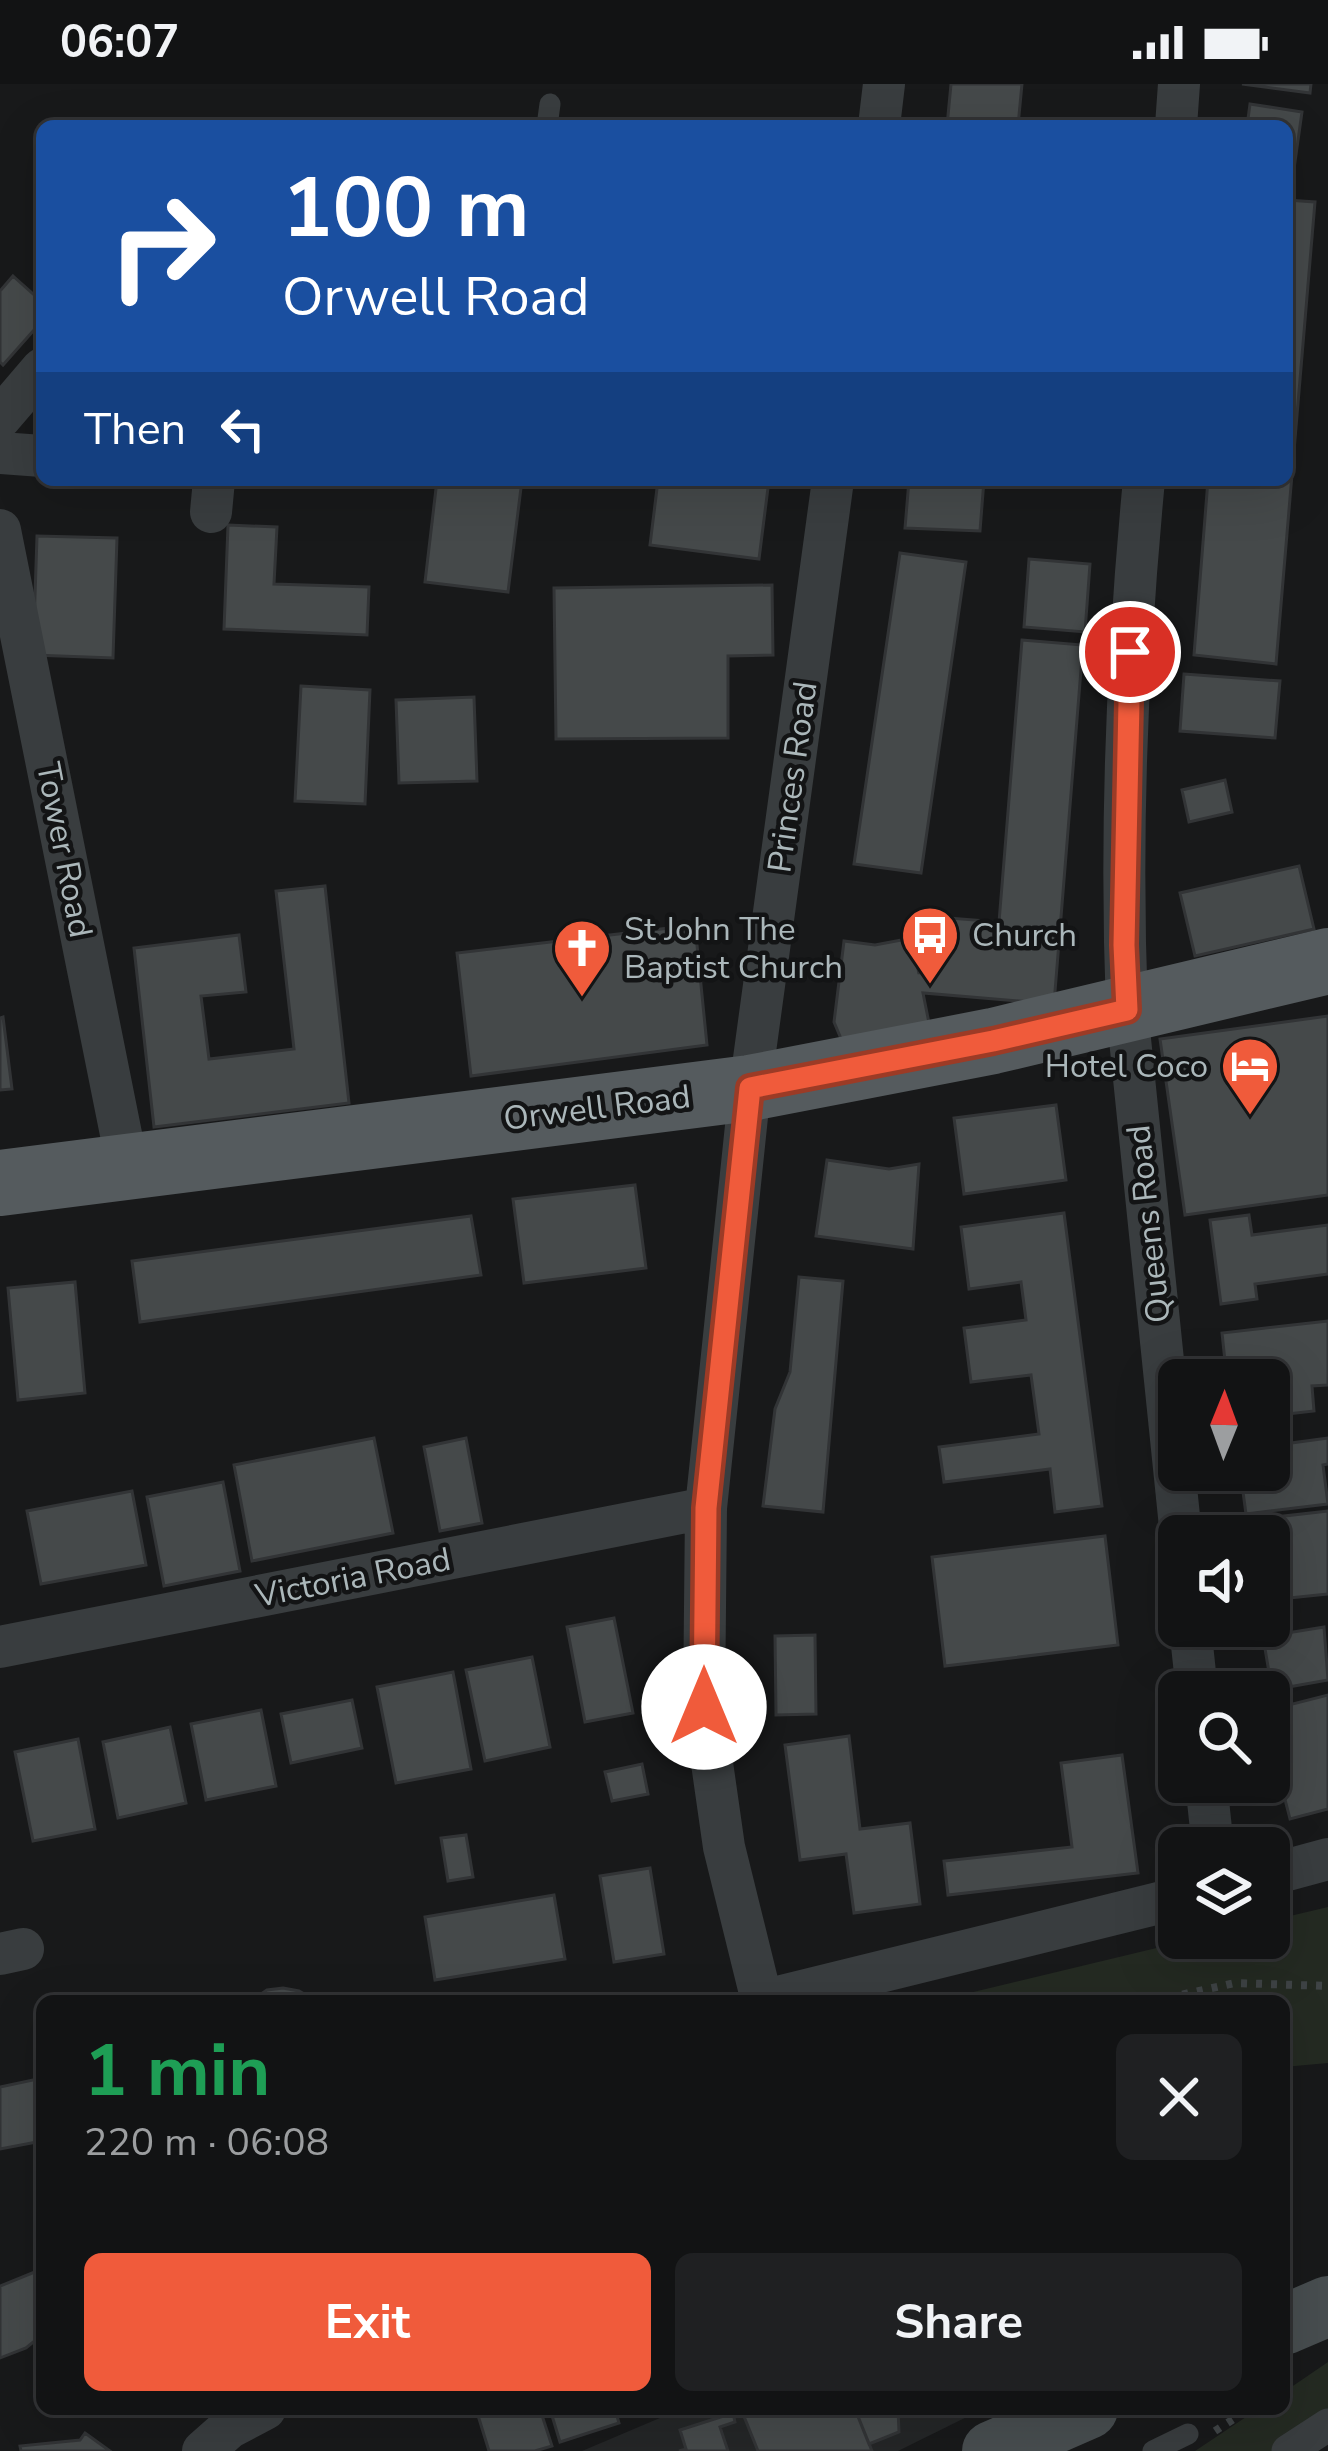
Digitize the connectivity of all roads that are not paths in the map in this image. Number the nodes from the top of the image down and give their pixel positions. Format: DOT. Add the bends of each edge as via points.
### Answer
graph roads {
  1 [pos="884,84"];
  2 [pos="1179,84"];
  3 [pos="880,120"];
  4 [pos="1176,120"];
  5 [pos="36,376"];
  6 [pos="0,418"];
  7 [pos="0,453"];
  8 [pos="36,456"];
  9 [pos="832,486"];
  10 [pos="1144,486"];
  11 [pos="2,550"];
  12 [pos="1328,961"];
  13 [pos="1127,1010"];
  14 [pos="750,1088"];
  15 [pos="128,1169"];
  16 [pos="0,1184"];
  17 [pos="706,1508"];
  18 [pos="1179,1515"];
  19 [pos="0,1647"];
  20 [pos="1328,1859"];
  21 [pos="1290,1869"];
  22 [pos="1158,1903"];
  23 [pos="761,1995"];
  24 [pos="786,1995"];
  25 [pos="1328,2306"];
  26 [pos="1290,2322"];
  27 [pos="254,2415"];
  28 [pos="1074,2415"];
  29 [pos="1328,2425"];
  30 [pos="1187,2434"];
  31 [pos="203,2451"];
  32 [pos="992,2451"];
  33 [pos="1153,2451"];
  34 [pos="1288,2451"];
  1 -- 3 [label="street"];
  2 -- 4 [label="street"];
  5 -- 6 [label="street"];
  7 -- 8 [label="street"];
  9 -- 14 [label="street, Princes Road"];
  10 -- 13 [label="street, Queens Road" via="1127,691"];
  11 -- 15 [label="street, Tower Road"];
  12 -- 13 [label="main road, Orwell Road"];
  13 -- 14 [label="main road, Orwell Road"];
  13 -- 18 [label="street, Queens Road"];
  14 -- 15 [label="main road, Orwell Road"];
  14 -- 17 [label="street, Princes Road"];
  15 -- 16 [label="main road, Orwell Road"];
  17 -- 19 [label="street, Victoria Road"];
  17 -- 23 [label="street, Princes Road" via="704,1707 724,1847"];
  20 -- 21 [label="street"];
  22 -- 24 [label="street"];
  25 -- 26 [label="main road"];
  27 -- 31 [label="street"];
  28 -- 32 [label="main road"];
  29 -- 34 [label="street"];
  30 -- 33 [label="lane"];
}
